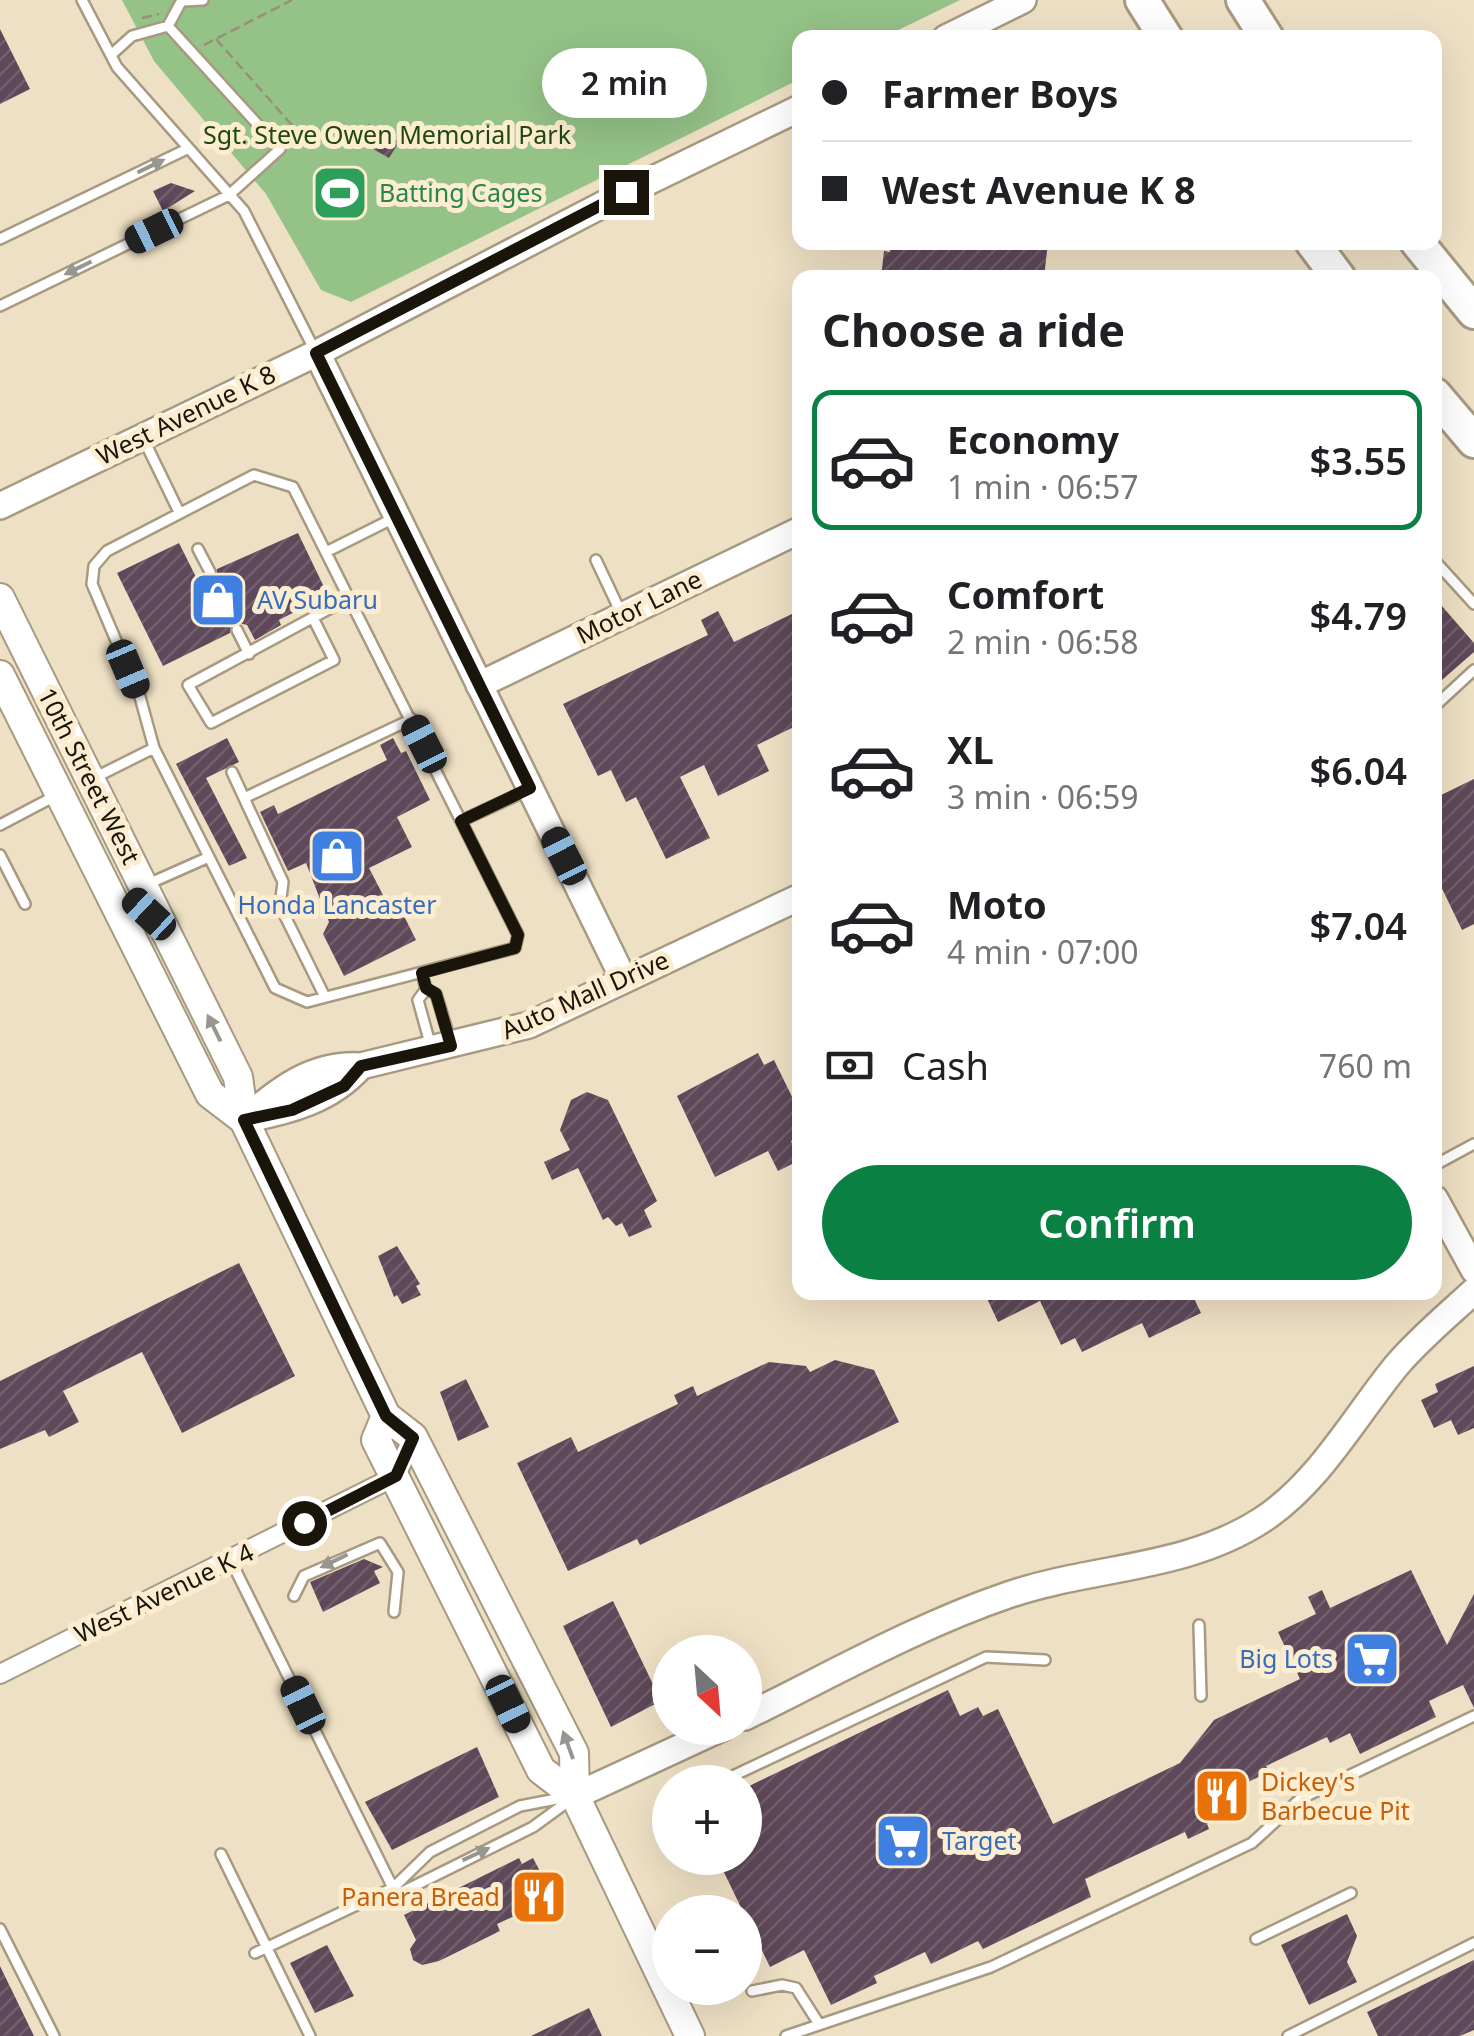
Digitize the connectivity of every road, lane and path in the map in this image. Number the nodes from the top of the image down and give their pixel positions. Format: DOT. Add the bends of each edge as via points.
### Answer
graph roads {
  1 [pos="82,0"];
  2 [pos="203,0"];
  3 [pos="292,0"];
  4 [pos="1023,0"];
  5 [pos="1142,0"];
  6 [pos="1243,0"];
  7 [pos="183,1"];
  8 [pos="170,21"];
  9 [pos="126,25"];
  10 [pos="962,30"];
  11 [pos="1161,30"];
  12 [pos="1263,30"];
  13 [pos="216,40"];
  14 [pos="110,55"];
  15 [pos="792,112"];
  16 [pos="305,140"];
  17 [pos="187,149"];
  18 [pos="229,195"];
  19 [pos="0,239"];
  20 [pos="1424,250"];
  21 [pos="1440,270"];
  22 [pos="1442,273"];
  23 [pos="0,306"];
  24 [pos="1474,312"];
  25 [pos="316,353"];
  26 [pos="1442,403"];
  27 [pos="142,435"];
  28 [pos="1474,441"];
  29 [pos="0,506"];
  30 [pos="179,512"];
  31 [pos="396,517"];
  32 [pos="792,534"];
  33 [pos="198,549"];
  34 [pos="326,552"];
  35 [pos="596,560"];
  36 [pos="1442,569"];
  37 [pos="210,572"];
  38 [pos="351,597"];
  39 [pos="0,598"];
  40 [pos="1474,604"];
  41 [pos="622,615"];
  42 [pos="314,620"];
  43 [pos="237,630"];
  44 [pos="248,654"];
  45 [pos="0,666"];
  46 [pos="1474,670"];
  47 [pos="0,675"];
  48 [pos="479,686"];
  49 [pos="1442,700"];
  50 [pos="412,719"];
  51 [pos="154,748"];
  52 [pos="232,772"];
  53 [pos="93,779"];
  54 [pos="530,788"];
  55 [pos="60,794"];
  56 [pos="244,798"];
  57 [pos="461,821"];
  58 [pos="0,825"];
  59 [pos="0,855"];
  60 [pos="209,857"];
  61 [pos="144,886"];
  62 [pos="792,902"];
  63 [pos="25,904"];
  64 [pos="166,930"];
  65 [pos="422,973"];
  66 [pos="624,980"];
  67 [pos="426,988"];
  68 [pos="324,997"];
  69 [pos="442,1048"];
  70 [pos="244,1120"];
  71 [pos="1474,1144"];
  72 [pos="1442,1161"];
  73 [pos="1442,1212"];
  74 [pos="1474,1270"];
  75 [pos="1474,1291"];
  76 [pos="386,1416"];
  77 [pos="413,1438"];
  78 [pos="396,1476"];
  79 [pos="230,1559"];
  80 [pos="294,1596"];
  81 [pos="394,1612"];
  82 [pos="1199,1625"];
  83 [pos="518,1637"];
  84 [pos="1045,1660"];
  85 [pos="0,1674"];
  86 [pos="1201,1696"];
  87 [pos="762,1709"];
  88 [pos="1474,1716"];
  89 [pos="685,1745"];
  90 [pos="756,1765"];
  91 [pos="575,1796"];
  92 [pos="221,1854"];
  93 [pos="393,1888"];
  94 [pos="1351,1893"];
  95 [pos="0,1929"];
  96 [pos="1256,1938"];
  97 [pos="1474,1943"];
  98 [pos="266,1947"];
  99 [pos="255,1953"];
  100 [pos="762,1989"];
  101 [pos="819,2024"];
  102 [pos="1311,2031"];
  103 [pos="54,2036"];
  104 [pos="310,2036"];
  105 [pos="690,2036"];
  106 [pos="786,2036"];
  107 [pos="1288,2036"];
  1 -- 14 [label="lane"];
  2 -- 7 [label="lane"];
  3 -- 13 [label="path"];
  4 -- 10 [label="street"];
  5 -- 11 [label="highway"];
  6 -- 12 [label="highway"];
  7 -- 8 [label="lane"];
  8 -- 9 [label="path" via="156,14"];
  8 -- 13 [label="path" via="204,46"];
  8 -- 14 [label="lane" via="132,36"];
  8 -- 18 [label="lane" via="280,149"];
  13 -- 16 [label="path"];
  14 -- 17 [label="lane"];
  15 -- 25 [label="street, West Avenue K 8"];
  17 -- 18 [label="lane"];
  19 -- 17 [label="lane, one-way"];
  18 -- 23 [label="lane, one-way"];
  18 -- 25 [label="lane" via="244,210"];
  20 -- 21 [label="highway"];
  22 -- 24 [label="highway"];
  25 -- 27 [label="street, West Avenue K 8"];
  25 -- 31 [label="street"];
  26 -- 28 [label="highway"];
  27 -- 29 [label="street, West Avenue K 8"];
  27 -- 30 [label="lane"];
  30 -- 34 [label="lane" via="254,476 293,487"];
  30 -- 51 [label="lane" via="107,551 94,566 92,584"];
  31 -- 34 [label="lane"];
  31 -- 48 [label="street"];
  32 -- 41 [label="street, Motor Lane"];
  33 -- 37 [label="lane"];
  34 -- 38 [label="lane"];
  35 -- 41 [label="lane"];
  36 -- 40 [label="lane"];
  38 -- 42 [label="lane"];
  38 -- 50 [label="lane"];
  39 -- 53 [label="main road, 10th Street West"];
  41 -- 48 [label="street, Motor Lane"];
  42 -- 44 [label="lane"];
  42 -- 44 [label="lane" via="334,660 211,723 188,685"];
  43 -- 44 [label="lane"];
  45 -- 53 [label="main road" via="70,766"];
  46 -- 49 [label="lane"];
  47 -- 55 [label="main road, 10th Street West"];
  48 -- 54 [label="street"];
  50 -- 56 [label="lane"];
  50 -- 57 [label="lane"];
  51 -- 53 [label="lane"];
  51 -- 60 [label="lane"];
  52 -- 56 [label="lane"];
  53 -- 61 [label="main road, 10th Street West"];
  54 -- 57 [label="lane"];
  54 -- 66 [label="street"];
  55 -- 58 [label="lane"];
  55 -- 64 [label="main road" via="94,823 132,898"];
  55 -- 70 [label="main road, 10th Street West" via="210,1094"];
  56 -- 68 [label="lane" via="283,882 280,906"];
  57 -- 65 [label="lane" via="518,935 515,948"];
  59 -- 63 [label="lane"];
  60 -- 61 [label="lane"];
  60 -- 68 [label="lane" via="275,988 307,1002"];
  61 -- 64 [label="main road, 10th Street West"];
  62 -- 66 [label="street, Auto Mall Drive"];
  70 -- 64 [label="main road, 10th Street West, one-way" via="238,1077"];
  65 -- 67 [label="lane"];
  65 -- 68 [label="lane"];
  66 -- 69 [label="street, Auto Mall Drive" via="529,1026"];
  67 -- 69 [label="lane" via="436,994"];
  67 -- 69 [label="lane" via="418,1000"];
  69 -- 70 [label="street, Auto Mall Drive" via="361,1066 344,1086 292,1110"];
  70 -- 76 [label="main road, 10th Street West"];
  71 -- 72 [label="lane"];
  73 -- 74 [label="street"];
  75 -- 87 [label="street" via="1399,1364 1302,1484 1266,1518 1176,1559 972,1608"];
  76 -- 77 [label="main road, 10th Street West"];
  76 -- 78 [label="main road, 10th Street West" via="376,1440"];
  77 -- 78 [label="street"];
  77 -- 83 [label="main road, 10th Street West"];
  78 -- 79 [label="street, West Avenue K 4"];
  78 -- 83 [label="main road" via="426,1495 489,1612"];
  78 -- 91 [label="main road, 10th Street West" via="541,1770"];
  79 -- 85 [label="street, West Avenue K 4"];
  79 -- 93 [label="lane"];
  81 -- 80 [label="lane, one-way" via="398,1572 380,1543 304,1576"];
  82 -- 86 [label="lane"];
  91 -- 83 [label="main road, 10th Street West, one-way" via="574,1753"];
  84 -- 90 [label="lane" via="986,1657"];
  88 -- 101 [label="lane" via="1300,1800 1252,1842 991,1966"];
  89 -- 91 [label="street"];
  91 -- 93 [label="lane" via="520,1806 490,1821 430,1852"];
  93 -- 91 [label="lane, one-way" via="396,1895 533,1828"];
  91 -- 105 [label="main road, 10th Street West"];
  92 -- 98 [label="lane"];
  93 -- 98 [label="lane"];
  94 -- 96 [label="lane"];
  95 -- 103 [label="lane"];
  97 -- 102 [label="lane"];
  98 -- 99 [label="lane"];
  98 -- 104 [label="lane"];
  100 -- 101 [label="lane" via="796,1988"];
  101 -- 106 [label="lane"];
  102 -- 107 [label="lane"];
}
